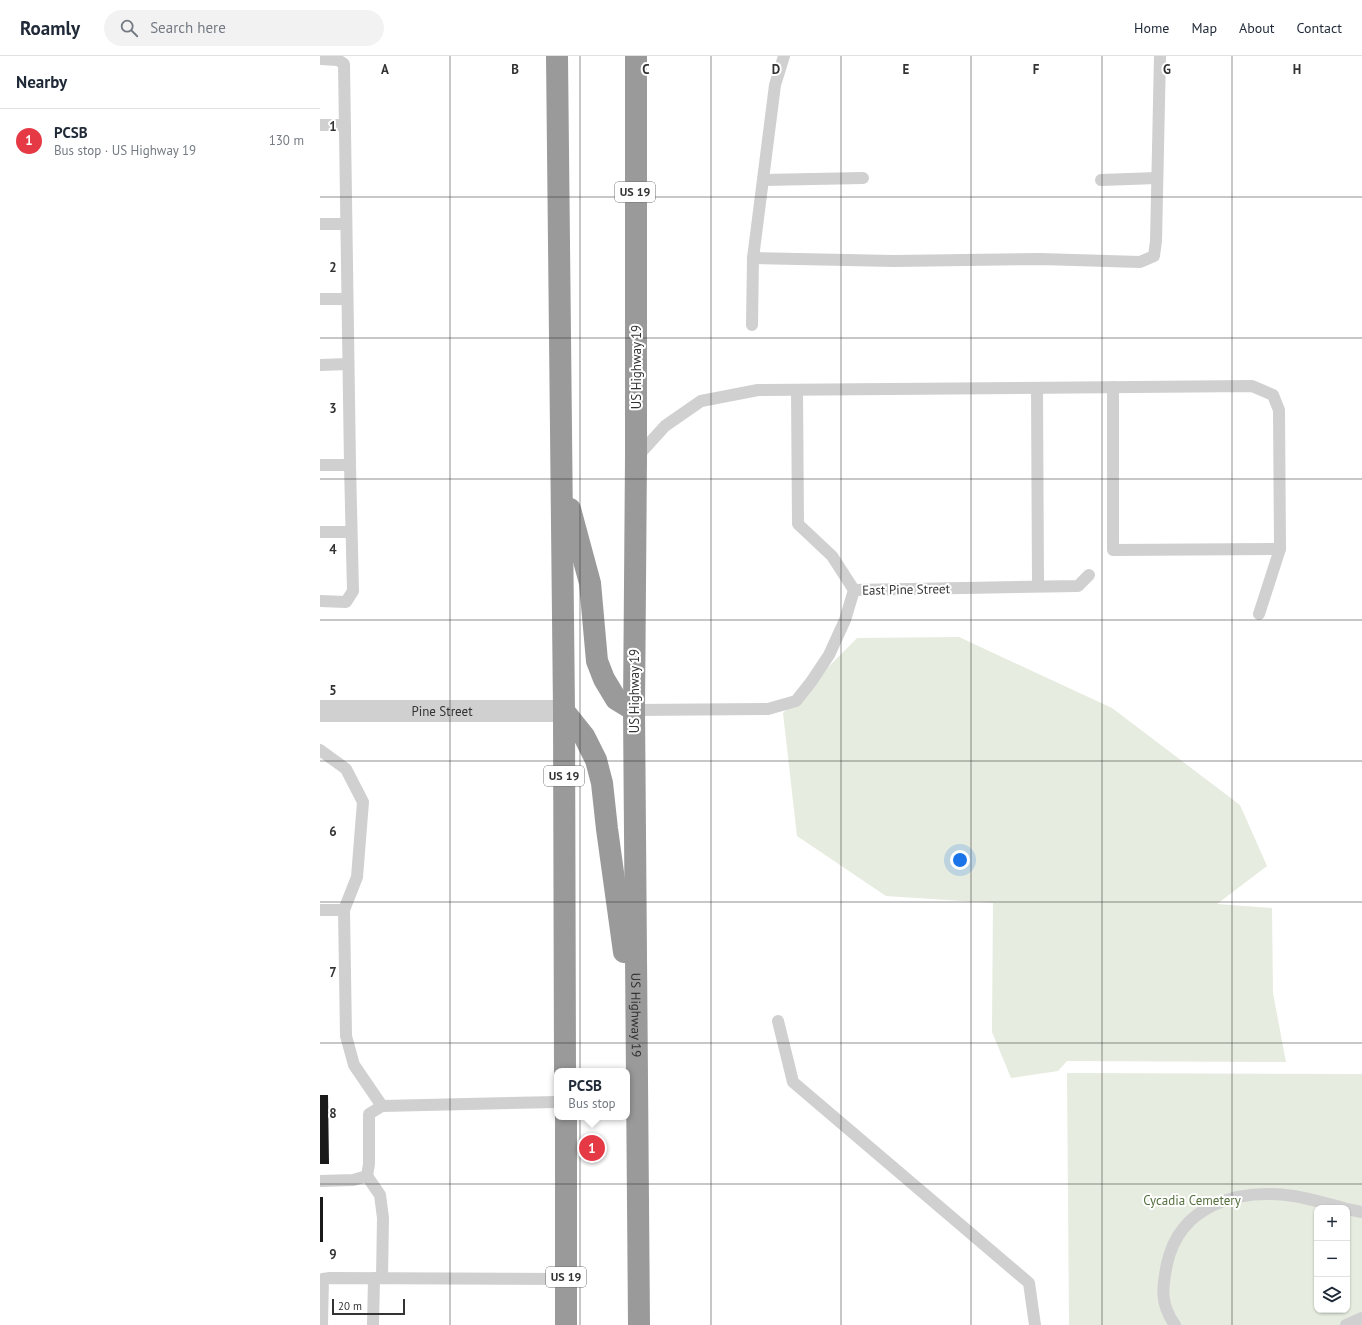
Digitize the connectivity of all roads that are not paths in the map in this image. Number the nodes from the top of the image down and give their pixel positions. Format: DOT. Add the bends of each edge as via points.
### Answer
graph roads {
  1 [pos="557,56"];
  2 [pos="636,56"];
  3 [pos="784,56"];
  4 [pos="1160,56"];
  5 [pos="320,59"];
  6 [pos="320,125"];
  7 [pos="345,125"];
  8 [pos="863,178"];
  9 [pos="1157,178"];
  10 [pos="763,180"];
  11 [pos="1101,180"];
  12 [pos="320,224"];
  13 [pos="346,224"];
  14 [pos="753,258"];
  15 [pos="320,299"];
  16 [pos="347,299"];
  17 [pos="752,325"];
  18 [pos="348,364"];
  19 [pos="320,365"];
  20 [pos="1113,387"];
  21 [pos="1037,388"];
  22 [pos="797,390"];
  23 [pos="636,458"];
  24 [pos="320,465"];
  25 [pos="350,465"];
  26 [pos="562,481"];
  27 [pos="320,532"];
  28 [pos="351,532"];
  29 [pos="1280,549"];
  30 [pos="1089,575"];
  31 [pos="1038,586"];
  32 [pos="854,590"];
  33 [pos="320,601"];
  34 [pos="1259,614"];
  35 [pos="634,710"];
  36 [pos="564,711"];
  37 [pos="320,712"];
  38 [pos="322,752"];
  39 [pos="320,910"];
  40 [pos="344,910"];
  41 [pos="778,1021"];
  42 [pos="636,1035"];
  43 [pos="565,1068"];
  44 [pos="554,1102"];
  45 [pos="382,1106"];
  46 [pos="566,1120"];
  47 [pos="367,1176"];
  48 [pos="320,1181"];
  49 [pos="1333,1205"];
  50 [pos="1350,1209"];
  51 [pos="1362,1212"];
  52 [pos="378,1278"];
  53 [pos="566,1279"];
  54 [pos="1362,1318"];
  55 [pos="322,1325"];
  56 [pos="373,1325"];
  57 [pos="566,1325"];
  58 [pos="639,1325"];
  59 [pos="1035,1325"];
  60 [pos="1175,1325"];
  61 [pos="1346,1325"];
  1 -- 26 [label="highway, US 19"];
  2 -- 23 [label="highway, US Highway 19 / US 19"];
  3 -- 10 [label="lane" via="775,85"];
  4 -- 9 [label="lane"];
  5 -- 7 [label="lane" via="338,60 344,64"];
  6 -- 7 [label="lane"];
  7 -- 13 [label="lane"];
  8 -- 10 [label="lane"];
  9 -- 11 [label="lane"];
  9 -- 14 [label="lane" via="1154,256 1140,262"];
  10 -- 14 [label="lane"];
  12 -- 13 [label="lane"];
  13 -- 16 [label="lane"];
  14 -- 17 [label="lane"];
  15 -- 16 [label="lane"];
  16 -- 18 [label="lane"];
  18 -- 19 [label="lane"];
  18 -- 25 [label="lane"];
  20 -- 21 [label="lane"];
  20 -- 29 [label="lane" via="1252,386 1272,395 1279,410"];
  20 -- 29 [label="lane" via="1111,553"];
  21 -- 22 [label="lane"];
  21 -- 31 [label="lane"];
  22 -- 23 [label="lane" via="758,390 701,402 665,426"];
  22 -- 32 [label="lane" via="798,524 832,556"];
  23 -- 35 [label="highway, US Highway 19 / US 19"];
  24 -- 25 [label="lane"];
  25 -- 28 [label="lane"];
  26 -- 35 [label="highway" via="590,583 597,661 616,699"];
  26 -- 36 [label="highway, US 19"];
  27 -- 28 [label="lane"];
  28 -- 33 [label="lane" via="353,591 346,602"];
  29 -- 34 [label="lane"];
  30 -- 31 [label="lane, East Pine Street" via="1078,586"];
  31 -- 32 [label="lane, East Pine Street"];
  32 -- 35 [label="lane, East Pine Street" via="845,620 829,655 796,701 768,710"];
  35 -- 42 [label="highway, US Highway 19 / US 19"];
  36 -- 37 [label="street, Pine Street"];
  36 -- 42 [label="highway" via="584,736 596,760 602,783"];
  36 -- 43 [label="highway, US 19"];
  38 -- 40 [label="lane" via="346,769 362,802 357,877"];
  39 -- 40 [label="lane"];
  40 -- 45 [label="lane" via="346,1036 354,1065"];
  41 -- 59 [label="lane" via="793,1082 1029,1283"];
  42 -- 58 [label="highway, US Highway 19 / US 19"];
  44 -- 45 [label="lane"];
  45 -- 47 [label="lane" via="369,1114"];
  46 -- 53 [label="highway, US 19"];
  47 -- 48 [label="lane" via="353,1180"];
  47 -- 52 [label="lane" via="380,1195 383,1218"];
  49 -- 60 [label="lane" via="1293,1196 1254,1194 1217,1203 1193,1218 1176,1238 1166,1269 1163,1300"];
  50 -- 51 [label="lane"];
  52 -- 53 [label="lane"];
  52 -- 55 [label="lane" via="323,1279"];
  52 -- 56 [label="lane"];
  53 -- 57 [label="highway, US 19"];
  54 -- 61 [label="lane"];
}
